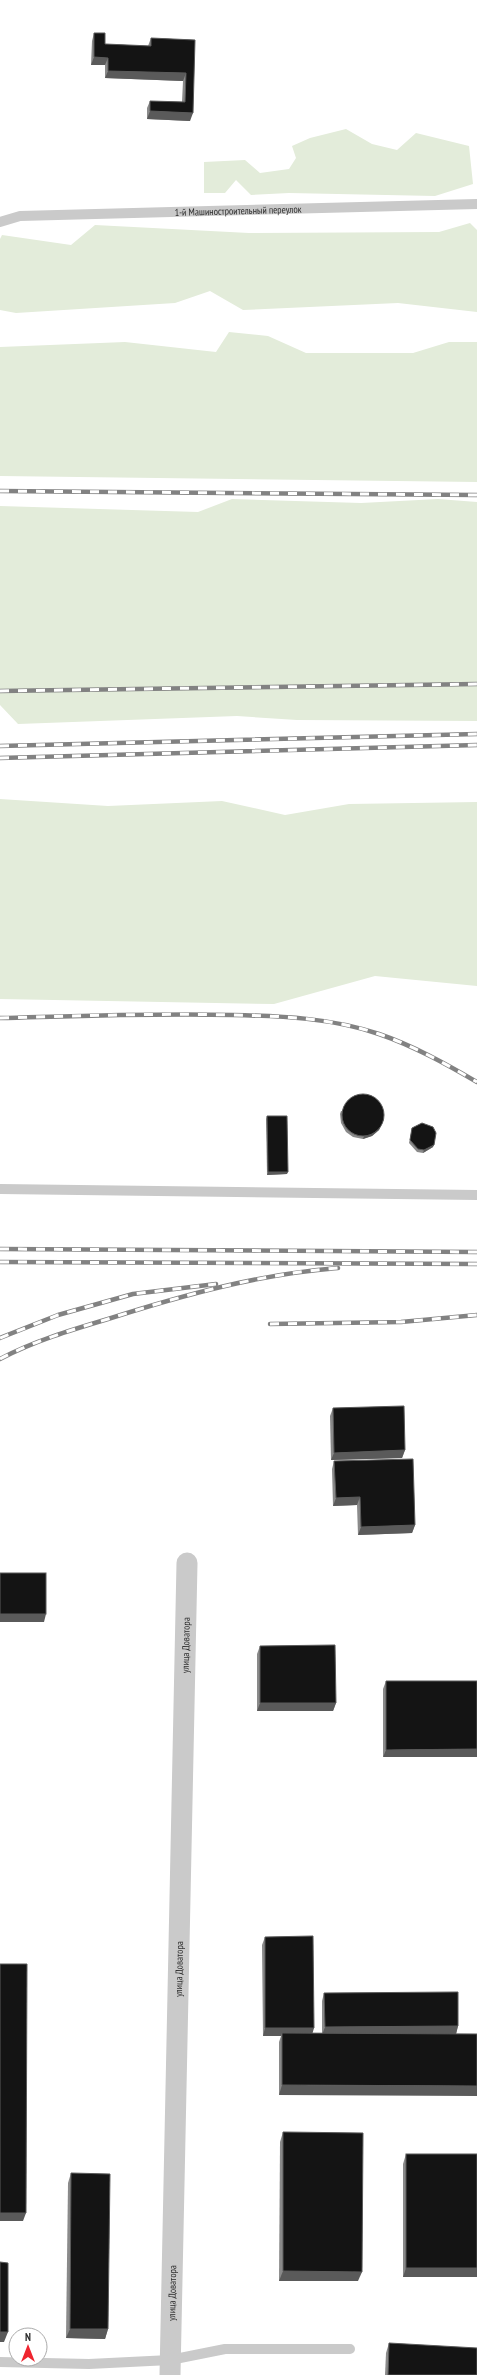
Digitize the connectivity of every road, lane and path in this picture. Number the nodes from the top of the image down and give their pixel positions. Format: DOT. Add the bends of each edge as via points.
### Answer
graph roads {
  1 [pos="477,204"];
  2 [pos="0,222"];
  3 [pos="0,1189"];
  4 [pos="477,1195"];
  5 [pos="187,1563"];
  6 [pos="350,2349"];
  7 [pos="0,2362"];
  8 [pos="170,2367"];
  1 -- 2 [label="lane, 1-й Машиностроительный переулок" via="20,216"];
  3 -- 4 [label="lane"];
  5 -- 8 [label="street, улица Доватора"];
  6 -- 8 [label="lane" via="225,2349"];
  7 -- 8 [label="lane"];
}
